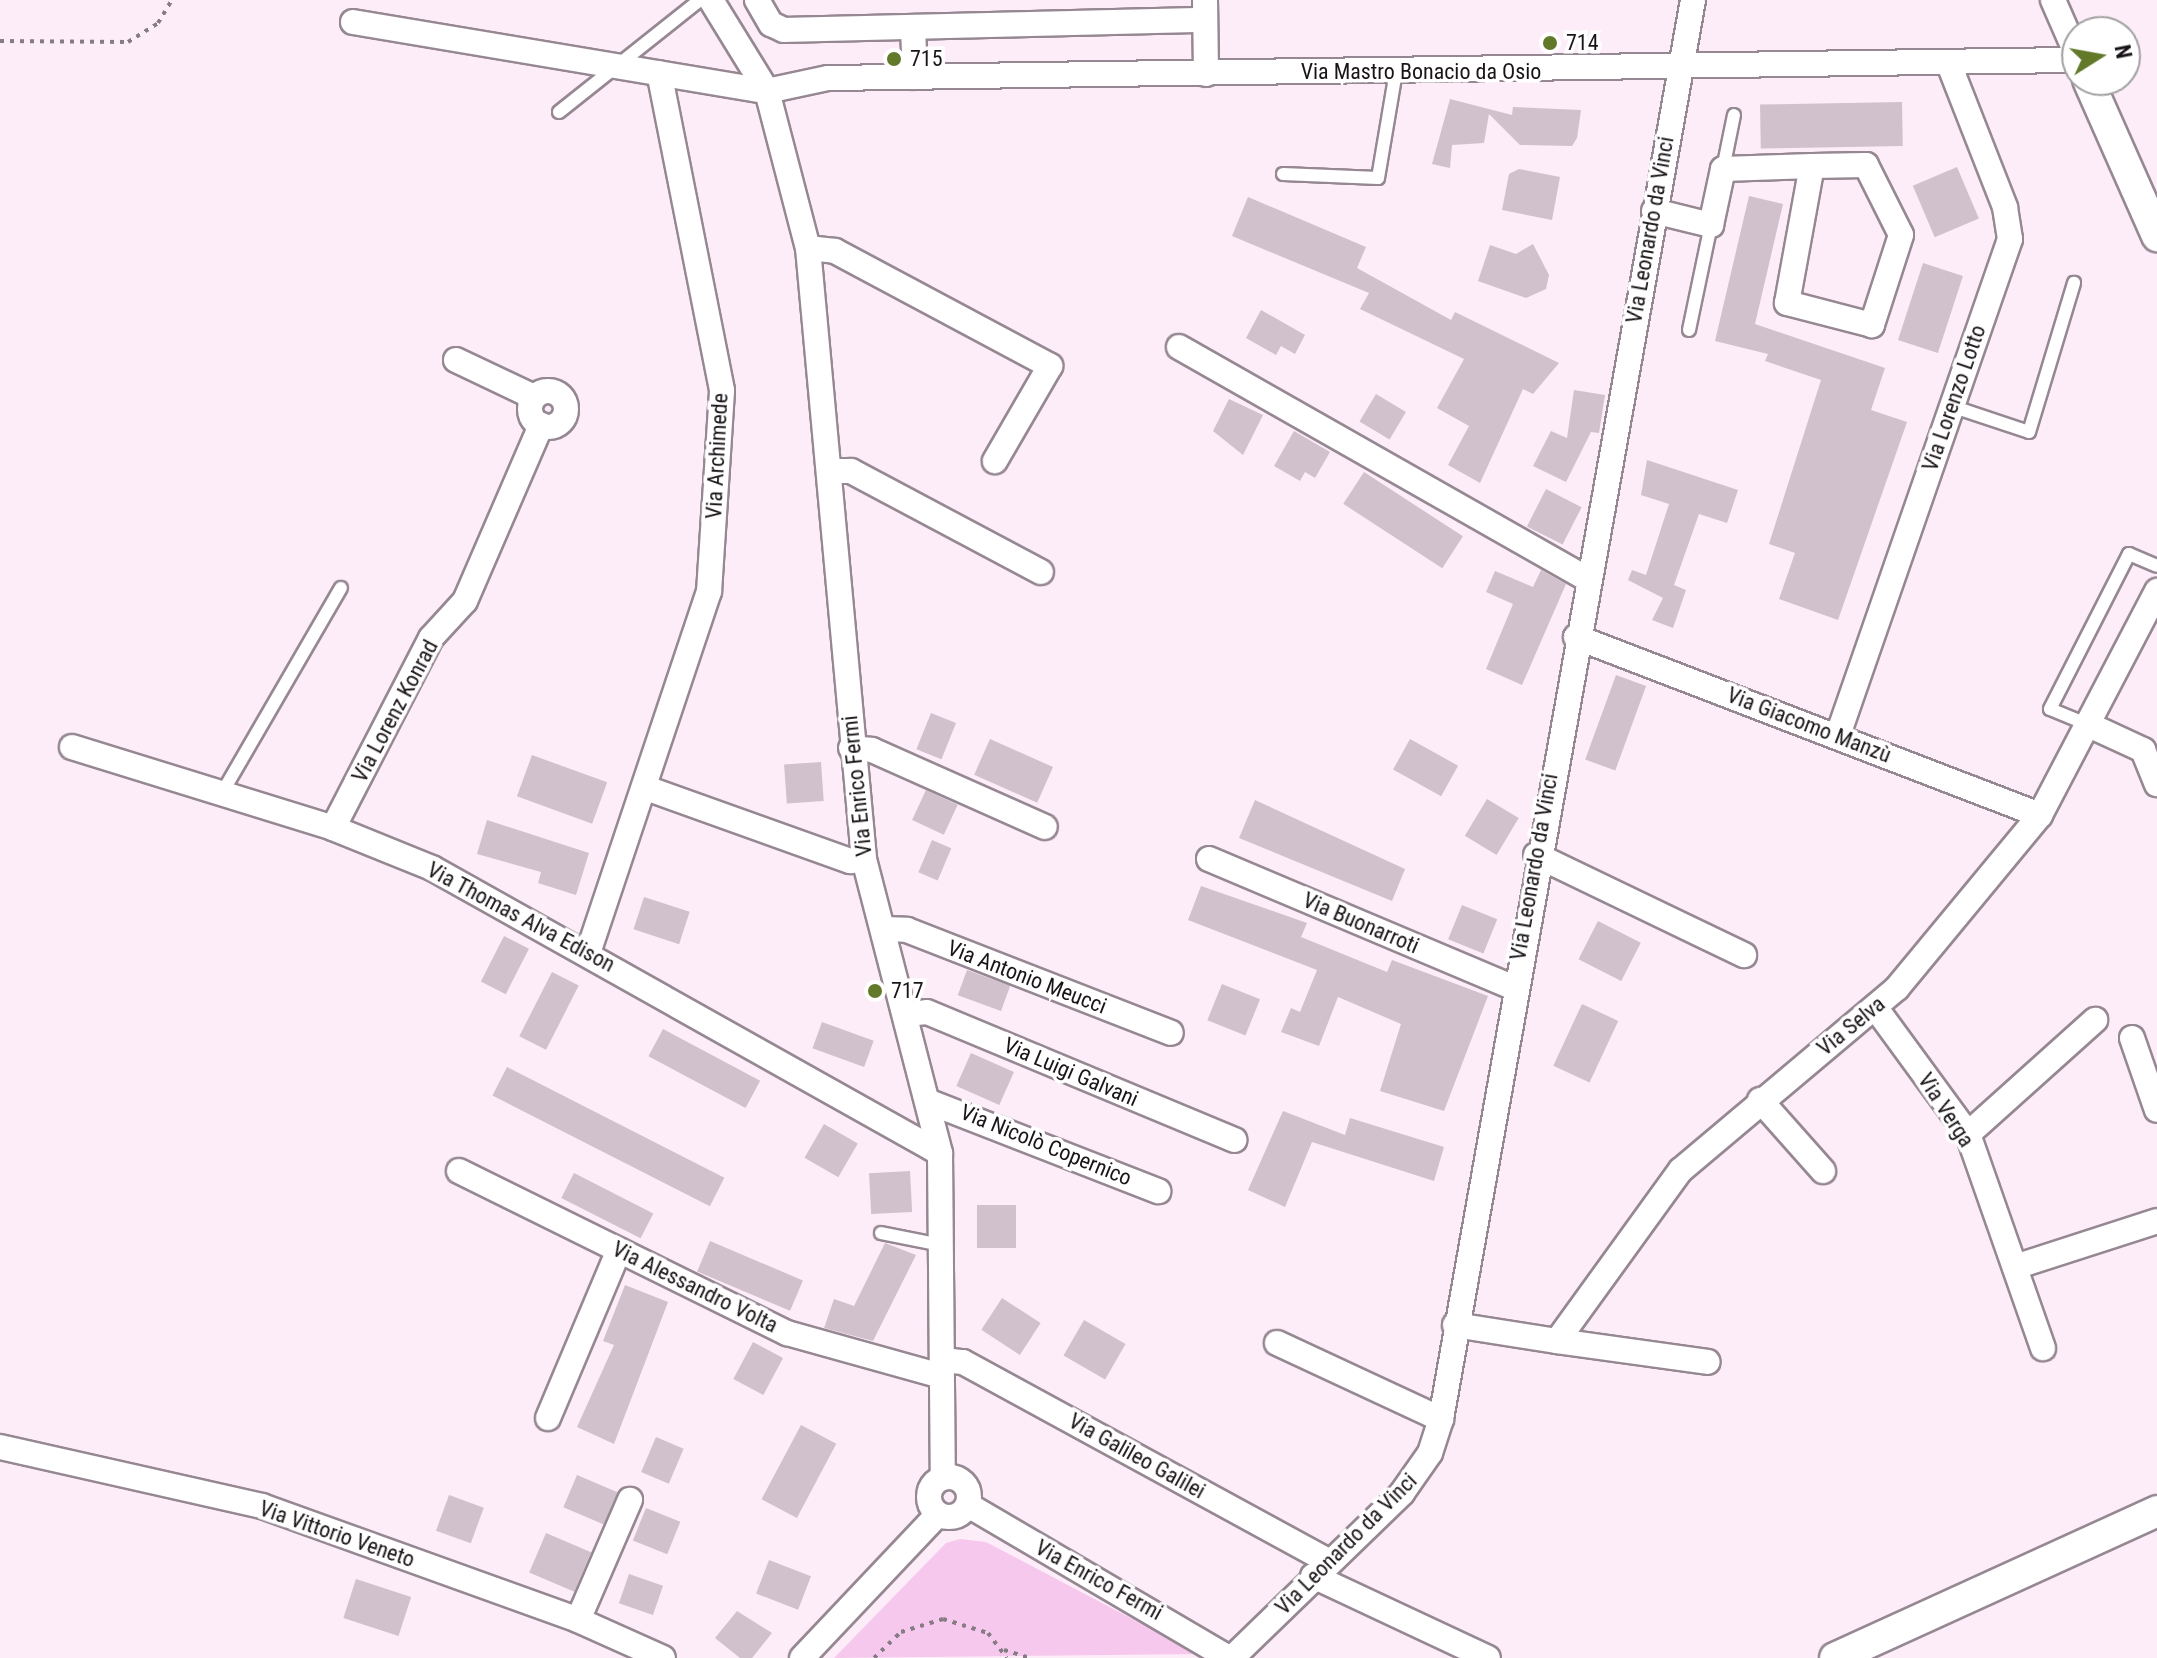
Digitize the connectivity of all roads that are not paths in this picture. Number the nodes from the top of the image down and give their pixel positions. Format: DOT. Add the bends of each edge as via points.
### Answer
graph roads {
  1 [pos="700,0"];
  2 [pos="711,0"];
  3 [pos="757,0"];
  4 [pos="1693,0"];
  5 [pos="2053,0"];
  6 [pos="1205,10"];
  7 [pos="1054,12"];
  8 [pos="2061,19"];
  9 [pos="353,22"];
  10 [pos="913,27"];
  11 [pos="2061,59"];
  12 [pos="1949,64"];
  13 [pos="616,66"];
  14 [pos="1679,70"];
  15 [pos="1396,72"];
  16 [pos="659,73"];
  17 [pos="1206,74"];
  18 [pos="915,77"];
  19 [pos="767,91"];
  20 [pos="2095,96"];
  21 [pos="559,112"];
  22 [pos="1734,115"];
  23 [pos="1812,166"];
  24 [pos="1723,169"];
  25 [pos="1283,174"];
  26 [pos="1654,211"];
  27 [pos="1711,225"];
  28 [pos="2157,236"];
  29 [pos="808,248"];
  30 [pos="2074,283"];
  31 [pos="1689,330"];
  32 [pos="1179,347"];
  33 [pos="456,360"];
  34 [pos="1951,406"];
  35 [pos="995,461"];
  36 [pos="831,471"];
  37 [pos="2157,566"];
  38 [pos="1041,572"];
  39 [pos="1587,579"];
  40 [pos="341,588"];
  41 [pos="2157,591"];
  42 [pos="1576,637"];
  43 [pos="2089,725"];
  44 [pos="1838,735"];
  45 [pos="72,747"];
  46 [pos="851,748"];
  47 [pos="2157,784"];
  48 [pos="646,788"];
  49 [pos="222,793"];
  50 [pos="2040,815"];
  51 [pos="1045,827"];
  52 [pos="333,828"];
  53 [pos="1536,855"];
  54 [pos="864,859"];
  55 [pos="1209,859"];
  56 [pos="883,929"];
  57 [pos="589,950"];
  58 [pos="1744,955"];
  59 [pos="1512,987"];
  60 [pos="1875,1007"];
  61 [pos="906,1014"];
  62 [pos="2095,1020"];
  63 [pos="1171,1033"];
  64 [pos="2132,1038"];
  65 [pos="1760,1100"];
  66 [pos="932,1103"];
  67 [pos="2157,1110"];
  68 [pos="1968,1134"];
  69 [pos="1234,1140"];
  70 [pos="940,1153"];
  71 [pos="459,1171"];
  72 [pos="1823,1171"];
  73 [pos="1158,1191"];
  74 [pos="2157,1221"];
  75 [pos="881,1233"];
  76 [pos="941,1245"];
  77 [pos="619,1250"];
  78 [pos="2015,1267"];
  79 [pos="1455,1325"];
  80 [pos="1557,1341"];
  81 [pos="1277,1343"];
  82 [pos="2043,1348"];
  83 [pos="1708,1362"];
  84 [pos="942,1368"];
  85 [pos="548,1418"];
  86 [pos="1441,1419"];
  87 [pos="0,1447"];
  88 [pos="943,1478"];
  89 [pos="630,1500"];
  90 [pos="968,1505"];
  91 [pos="2157,1511"];
  92 [pos="938,1514"];
  93 [pos="1320,1568"];
  94 [pos="578,1620"];
  95 [pos="663,1658"];
  96 [pos="802,1658"];
  97 [pos="1231,1658"];
  98 [pos="1488,1658"];
  99 [pos="1835,1658"];
  1 -- 13 [label="lane"];
  2 -- 19 [label="street, Via Enrico Fermi"];
  3 -- 10 [label="street" via="771,24 784,30"];
  4 -- 14 [label="street, Via Leonardo da Vinci"];
  5 -- 8 [label="street"];
  6 -- 7 [label="street"];
  6 -- 17 [label="street"];
  7 -- 10 [label="street"];
  9 -- 13 [label="street"];
  10 -- 18 [label="street"];
  11 -- 12 [label="street, Via Mastro Bonacio da Osio"];
  12 -- 14 [label="street, Via Mastro Bonacio da Osio"];
  12 -- 34 [label="street, Via Lorenzo Lotto" via="2010,222"];
  13 -- 16 [label="street"];
  13 -- 21 [label="lane"];
  14 -- 15 [label="street, Via Mastro Bonacio da Osio"];
  14 -- 26 [label="street, Via Leonardo da Vinci"];
  15 -- 17 [label="street, Via Mastro Bonacio da Osio"];
  15 -- 25 [label="lane" via="1378,178"];
  16 -- 19 [label="street"];
  16 -- 48 [label="street, Via Archimede" via="722,416 709,592"];
  17 -- 18 [label="street, Via Mastro Bonacio da Osio"];
  18 -- 19 [label="street, Via Mastro Bonacio da Osio" via="828,78"];
  19 -- 29 [label="street, Via Enrico Fermi"];
  20 -- 28 [label="street"];
  22 -- 24 [label="lane"];
  23 -- 23 [label="street" via="1866,165 1901,235 1872,325 1787,303"];
  23 -- 24 [label="street"];
  24 -- 27 [label="street"];
  26 -- 27 [label="street"];
  26 -- 39 [label="street, Via Leonardo da Vinci"];
  27 -- 31 [label="lane"];
  29 -- 35 [label="street" via="835,251 1050,366"];
  29 -- 36 [label="street, Via Enrico Fermi"];
  30 -- 34 [label="lane" via="2029,432"];
  32 -- 39 [label="street"];
  33 -- 52 [label="street, Via Lorenz Konrad" via="534,397 531,414 541,425 465,601 431,638"];
  34 -- 44 [label="street, Via Lorenzo Lotto"];
  36 -- 38 [label="street" via="851,471"];
  36 -- 46 [label="street, Via Enrico Fermi"];
  37 -- 43 [label="lane" via="2129,554 2050,709"];
  39 -- 42 [label="street, Via Leonardo da Vinci"];
  40 -- 49 [label="lane"];
  41 -- 43 [label="street, Via Selva"];
  42 -- 44 [label="street, Via Giacomo Manzù"];
  42 -- 53 [label="street, Via Leonardo da Vinci"];
  43 -- 47 [label="street" via="2143,750"];
  43 -- 50 [label="street, Via Selva"];
  44 -- 50 [label="street, Via Giacomo Manzù"];
  45 -- 49 [label="street, Via Thomas Alva Edison"];
  46 -- 51 [label="street" via="872,750"];
  46 -- 54 [label="street, Via Enrico Fermi"];
  48 -- 54 [label="street" via="850,861"];
  48 -- 57 [label="street, Via Archimede"];
  49 -- 52 [label="street, Via Thomas Alva Edison"];
  50 -- 60 [label="street, Via Selva" via="1938,944"];
  52 -- 57 [label="street, Via Thomas Alva Edison" via="432,868"];
  53 -- 58 [label="street"];
  53 -- 59 [label="street, Via Leonardo da Vinci"];
  54 -- 56 [label="street, Via Enrico Fermi"];
  55 -- 59 [label="street, Via Buonarroti"];
  56 -- 61 [label="street, Via Enrico Fermi"];
  56 -- 63 [label="street, Via Antonio Meucci" via="907,930"];
  57 -- 70 [label="street, Via Thomas Alva Edison"];
  59 -- 79 [label="street, Via Leonardo da Vinci"];
  60 -- 65 [label="street, Via Selva"];
  60 -- 68 [label="street, Via Verga"];
  61 -- 66 [label="street, Via Enrico Fermi"];
  61 -- 69 [label="street, Via Luigi Galvani" via="927,1012"];
  62 -- 68 [label="street"];
  64 -- 67 [label="street"];
  65 -- 72 [label="street"];
  65 -- 80 [label="street, Via Selva" via="1681,1170"];
  66 -- 70 [label="street, Via Enrico Fermi"];
  66 -- 73 [label="street, Via Nicolò Copernico"];
  68 -- 78 [label="street, Via Verga"];
  70 -- 76 [label="street, Via Enrico Fermi"];
  71 -- 77 [label="street, Via Alessandro Volta"];
  74 -- 78 [label="street"];
  75 -- 76 [label="lane"];
  76 -- 84 [label="street, Via Enrico Fermi"];
  77 -- 84 [label="street, Via Alessandro Volta" via="787,1333"];
  77 -- 85 [label="street"];
  78 -- 82 [label="street, Via Verga"];
  79 -- 80 [label="street"];
  79 -- 86 [label="street, Via Leonardo da Vinci"];
  80 -- 83 [label="street"];
  81 -- 86 [label="street"];
  84 -- 88 [label="street, Via Enrico Fermi"];
  84 -- 93 [label="street, Via Galileo Galilei" via="963,1362"];
  86 -- 93 [label="street, Via Leonardo da Vinci" via="1418,1475"];
  87 -- 94 [label="street, Via Vittorio Veneto" via="262,1506"];
  88 -- 90 [label="street" via="961,1481"];
  88 -- 92 [label="street" via="931,1490"];
  89 -- 94 [label="street"];
  90 -- 92 [label="street" via="953,1517"];
  90 -- 97 [label="street, Via Enrico Fermi"];
  91 -- 99 [label="street"];
  92 -- 96 [label="street"];
  93 -- 97 [label="street, Via Leonardo da Vinci"];
  93 -- 98 [label="street, Via Galileo Galilei"];
  94 -- 95 [label="street, Via Vittorio Veneto"];
}
